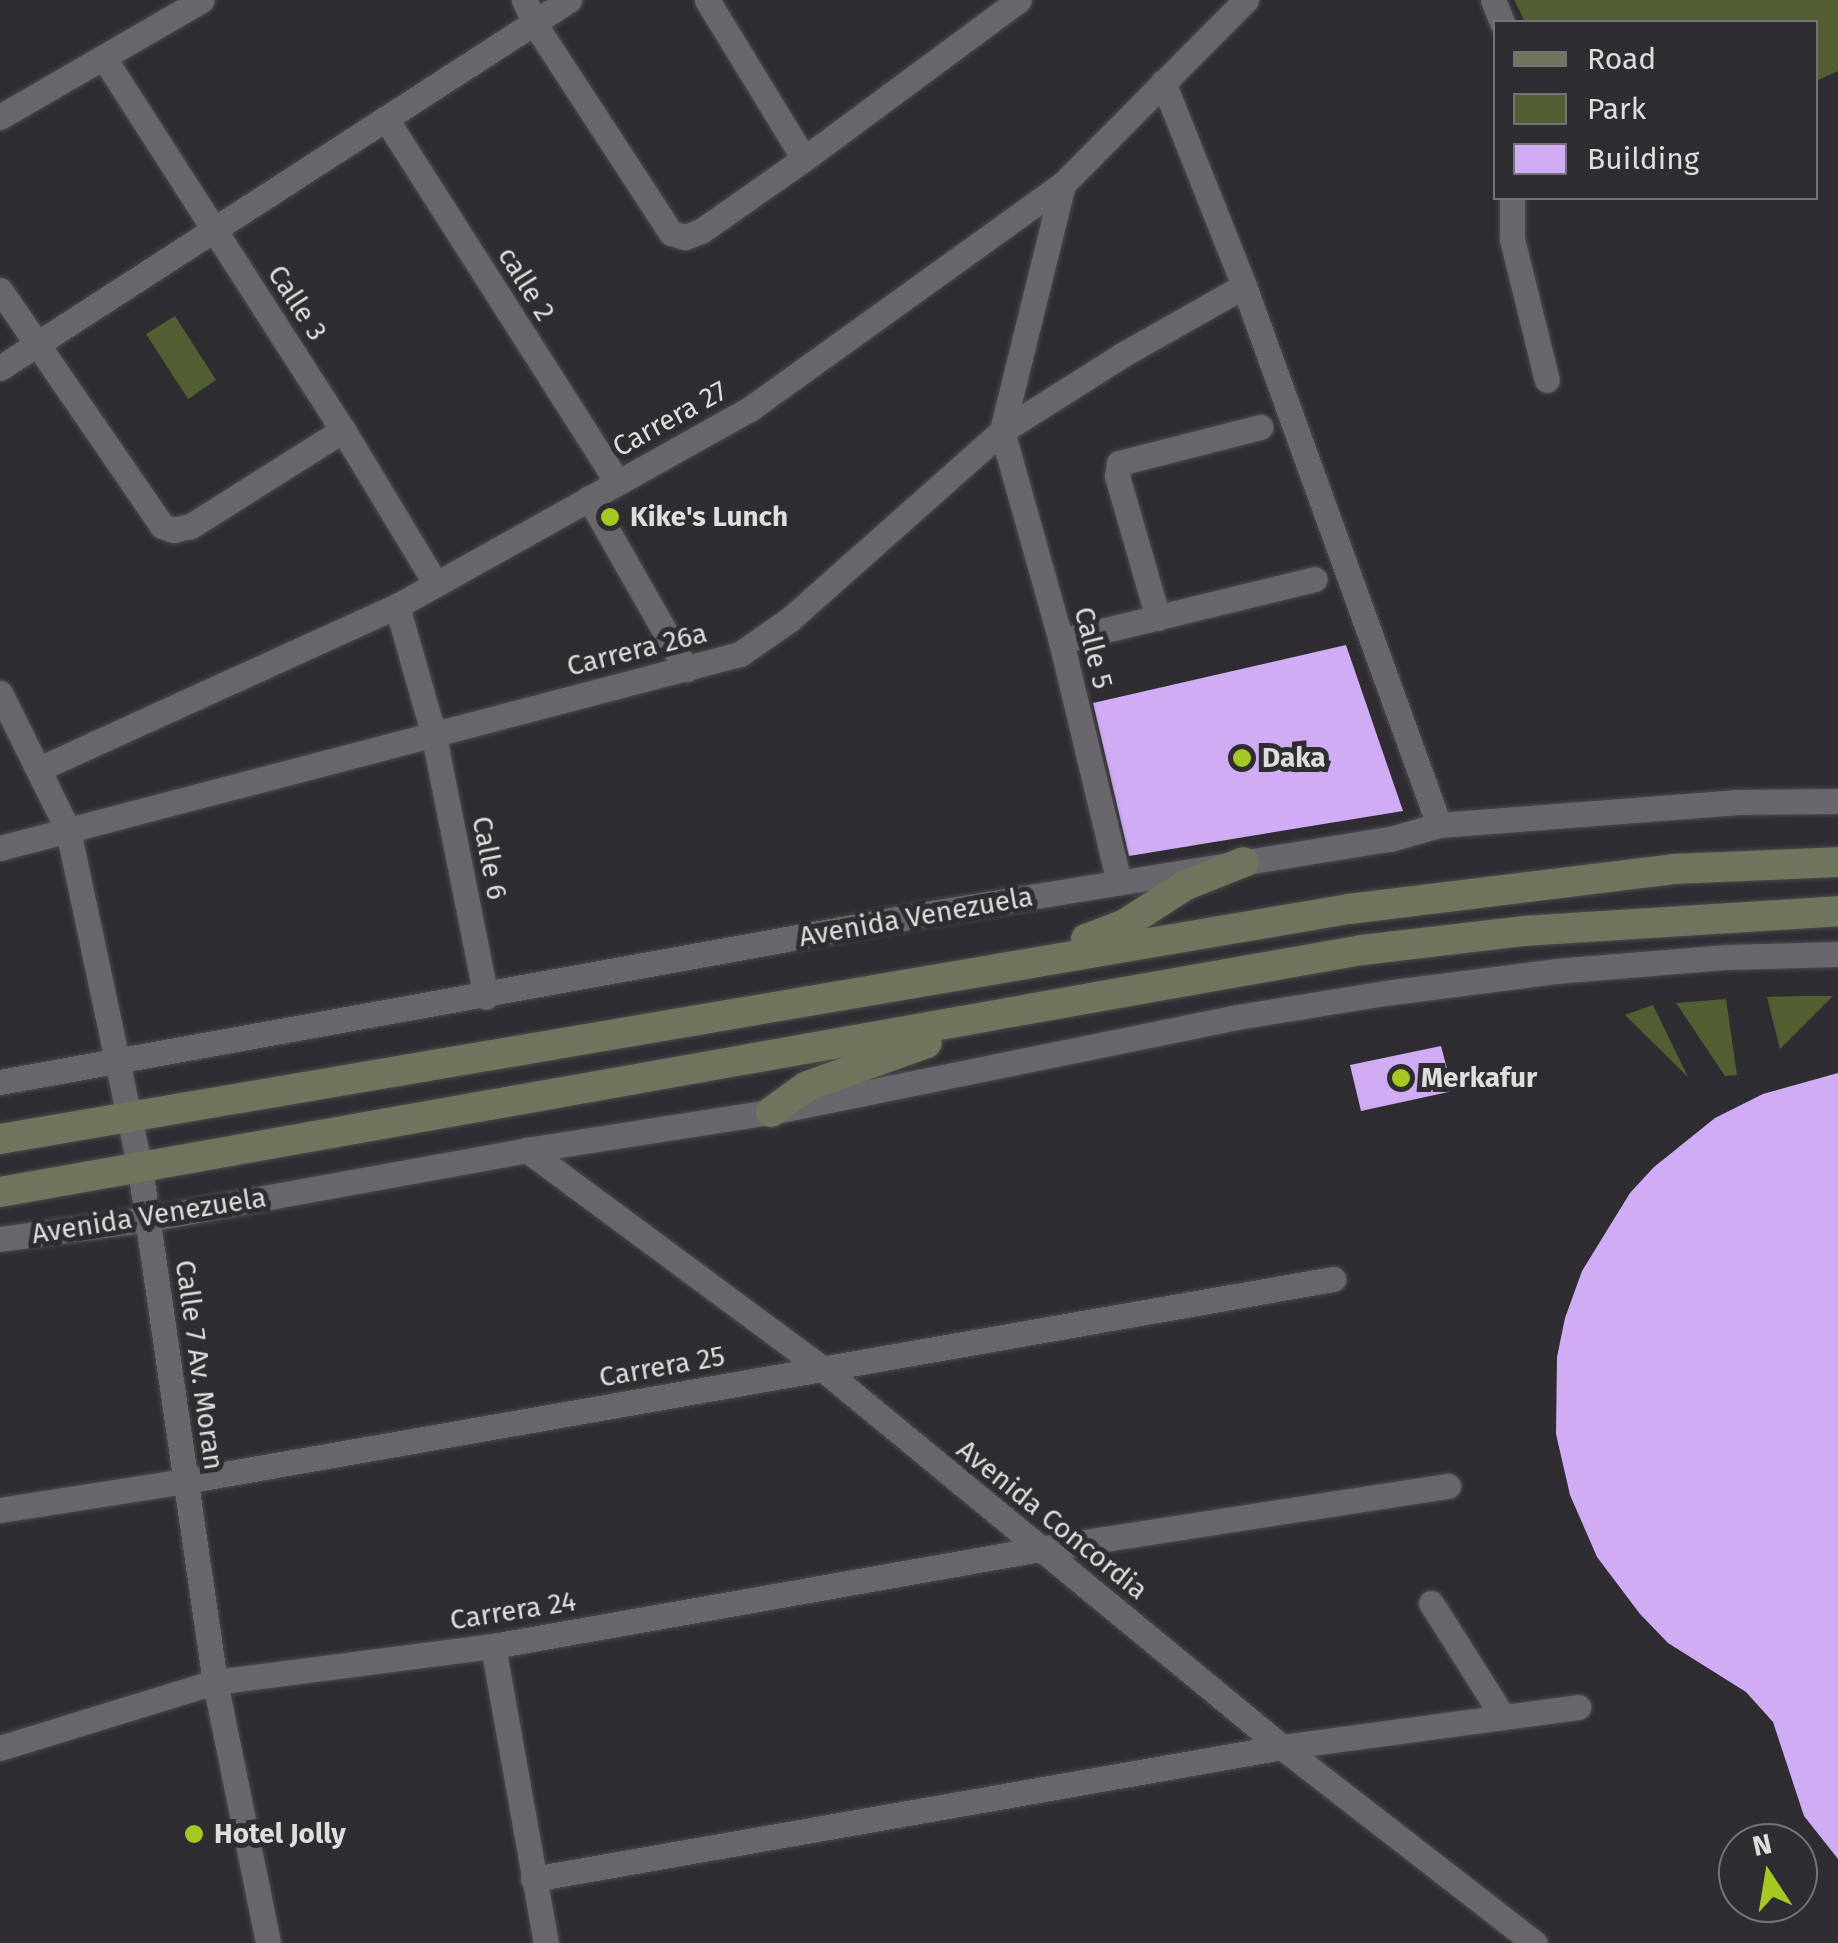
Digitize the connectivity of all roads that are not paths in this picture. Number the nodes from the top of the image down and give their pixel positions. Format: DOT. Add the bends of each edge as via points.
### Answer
graph roads {
  1 [pos="202,0"];
  2 [pos="524,0"];
  3 [pos="569,0"];
  4 [pos="707,0"];
  5 [pos="1246,0"];
  6 [pos="1008,4"];
  7 [pos="536,26"];
  8 [pos="104,58"];
  9 [pos="1162,82"];
  10 [pos="0,117"];
  11 [pos="386,119"];
  12 [pos="804,159"];
  13 [pos="1063,184"];
  14 [pos="1512,200"];
  15 [pos="216,232"];
  16 [pos="1244,286"];
  17 [pos="0,290"];
  18 [pos="38,344"];
  19 [pos="0,368"];
  20 [pos="1547,380"];
  21 [pos="1260,427"];
  22 [pos="343,430"];
  23 [pos="1002,431"];
  24 [pos="617,482"];
  25 [pos="589,498"];
  26 [pos="1315,579"];
  27 [pos="436,584"];
  28 [pos="397,606"];
  29 [pos="1158,618"];
  30 [pos="1061,640"];
  31 [pos="686,669"];
  32 [pos="0,693"];
  33 [pos="432,732"];
  34 [pos="41,768"];
  35 [pos="1838,801"];
  36 [pos="1439,825"];
  37 [pos="68,830"];
  38 [pos="0,848"];
  39 [pos="1244,862"];
  40 [pos="1838,862"];
  41 [pos="1119,882"];
  42 [pos="1838,911"];
  43 [pos="1838,954"];
  44 [pos="1025,962"];
  45 [pos="486,997"];
  46 [pos="996,1016"];
  47 [pos="118,1062"];
  48 [pos="0,1082"];
  49 [pos="771,1112"];
  50 [pos="128,1119"];
  51 [pos="0,1139"];
  52 [pos="527,1150"];
  53 [pos="140,1168"];
  54 [pos="0,1192"];
  55 [pos="148,1219"];
  56 [pos="0,1239"];
  57 [pos="1334,1279"];
  58 [pos="824,1370"];
  59 [pos="185,1482"];
  60 [pos="1448,1486"];
  61 [pos="0,1510"];
  62 [pos="1040,1549"];
  63 [pos="1431,1603"];
  64 [pos="493,1646"];
  65 [pos="215,1682"];
  66 [pos="1578,1707"];
  67 [pos="1503,1717"];
  68 [pos="1282,1747"];
  69 [pos="0,1748"];
  70 [pos="534,1878"];
  71 [pos="268,1943"];
  72 [pos="546,1943"];
  73 [pos="1535,1943"];
  1 -- 8 [label="street"];
  2 -- 7 [label="street"];
  3 -- 7 [label="street"];
  4 -- 12 [label="street"];
  5 -- 9 [label="street, Carrera 27"];
  6 -- 12 [label="street"];
  7 -- 11 [label="street"];
  7 -- 12 [label="street" via="671,233 701,231"];
  8 -- 10 [label="street"];
  8 -- 15 [label="street, Calle 3"];
  9 -- 13 [label="street, Carrera 27"];
  9 -- 16 [label="street"];
  11 -- 15 [label="street"];
  11 -- 24 [label="street, calle 2"];
  13 -- 23 [label="street"];
  13 -- 24 [label="street, Carrera 27" via="751,408"];
  14 -- 20 [label="street" via="1512,239"];
  15 -- 18 [label="street"];
  15 -- 22 [label="street, Calle 3"];
  16 -- 23 [label="street, Carrera 26a"];
  16 -- 36 [label="street"];
  17 -- 18 [label="street"];
  18 -- 19 [label="street"];
  18 -- 22 [label="street" via="162,526 174,530 191,526"];
  21 -- 29 [label="street" via="1119,462 1117,476"];
  22 -- 27 [label="street, Calle 3"];
  23 -- 30 [label="street, Calle 5"];
  23 -- 31 [label="street, Carrera 26a" via="790,620 740,654"];
  24 -- 25 [label="street, Carrera 27"];
  25 -- 27 [label="street, Carrera 27"];
  25 -- 31 [label="street"];
  26 -- 29 [label="street"];
  27 -- 28 [label="street, Carrera 27"];
  28 -- 33 [label="street, Calle 6"];
  28 -- 34 [label="street, Carrera 27"];
  29 -- 30 [label="street"];
  30 -- 41 [label="street, Calle 5"];
  31 -- 33 [label="street, Carrera 26a"];
  32 -- 34 [label="street, Calle 7 Av. Moran"];
  33 -- 37 [label="street, Carrera 26a"];
  33 -- 45 [label="street, Calle 6"];
  34 -- 37 [label="street, Calle 7 Av. Moran"];
  35 -- 36 [label="street, Avenida Venezuela" via="1735,802"];
  36 -- 39 [label="street, Avenida Venezuela"];
  37 -- 38 [label="street, Carrera 26a"];
  37 -- 47 [label="street, Calle 7 Av. Moran"];
  39 -- 41 [label="street, Avenida Venezuela"];
  39 -- 44 [label="street" via="1186,885 1118,927"];
  40 -- 44 [label="street" via="1674,868 1514,886"];
  41 -- 45 [label="street, Avenida Venezuela"];
  42 -- 46 [label="street, Avenida Venezuela" via="1524,931 1362,950"];
  43 -- 49 [label="street, Avenida Venezuela" via="1572,970 1386,993"];
  44 -- 50 [label="street"];
  45 -- 47 [label="street, Avenida Venezuela"];
  46 -- 49 [label="street" via="807,1086"];
  46 -- 53 [label="street, Avenida Venezuela"];
  47 -- 48 [label="street, Avenida Venezuela"];
  47 -- 50 [label="street, Calle 7 Av. Moran"];
  49 -- 52 [label="street, Avenida Venezuela"];
  50 -- 51 [label="street"];
  50 -- 53 [label="street, Calle 7 Av. Moran"];
  52 -- 55 [label="street, Avenida Venezuela"];
  52 -- 58 [label="street, Avenida Concordia"];
  53 -- 54 [label="street, Avenida Venezuela"];
  53 -- 55 [label="street, Calle 7 Av. Moran"];
  55 -- 56 [label="street, Avenida Venezuela"];
  55 -- 59 [label="street, Calle 7 Av. Moran"];
  57 -- 58 [label="street, Carrera 25"];
  58 -- 59 [label="street, Carrera 25"];
  58 -- 62 [label="street, Avenida Concordia"];
  59 -- 61 [label="street, Carrera 25"];
  59 -- 65 [label="street, Calle 7 Av. Moran"];
  60 -- 62 [label="street, Carrera 24"];
  62 -- 64 [label="street, Carrera 24"];
  62 -- 68 [label="street, Avenida Concordia"];
  63 -- 67 [label="street"];
  64 -- 65 [label="street, Carrera 24"];
  64 -- 70 [label="street"];
  65 -- 69 [label="street, Carrera 24"];
  65 -- 71 [label="street, Calle 7 Av. Moran"];
  66 -- 67 [label="street"];
  67 -- 68 [label="street"];
  68 -- 70 [label="street"];
  68 -- 73 [label="street, Avenida Concordia"];
  70 -- 72 [label="street"];
}
